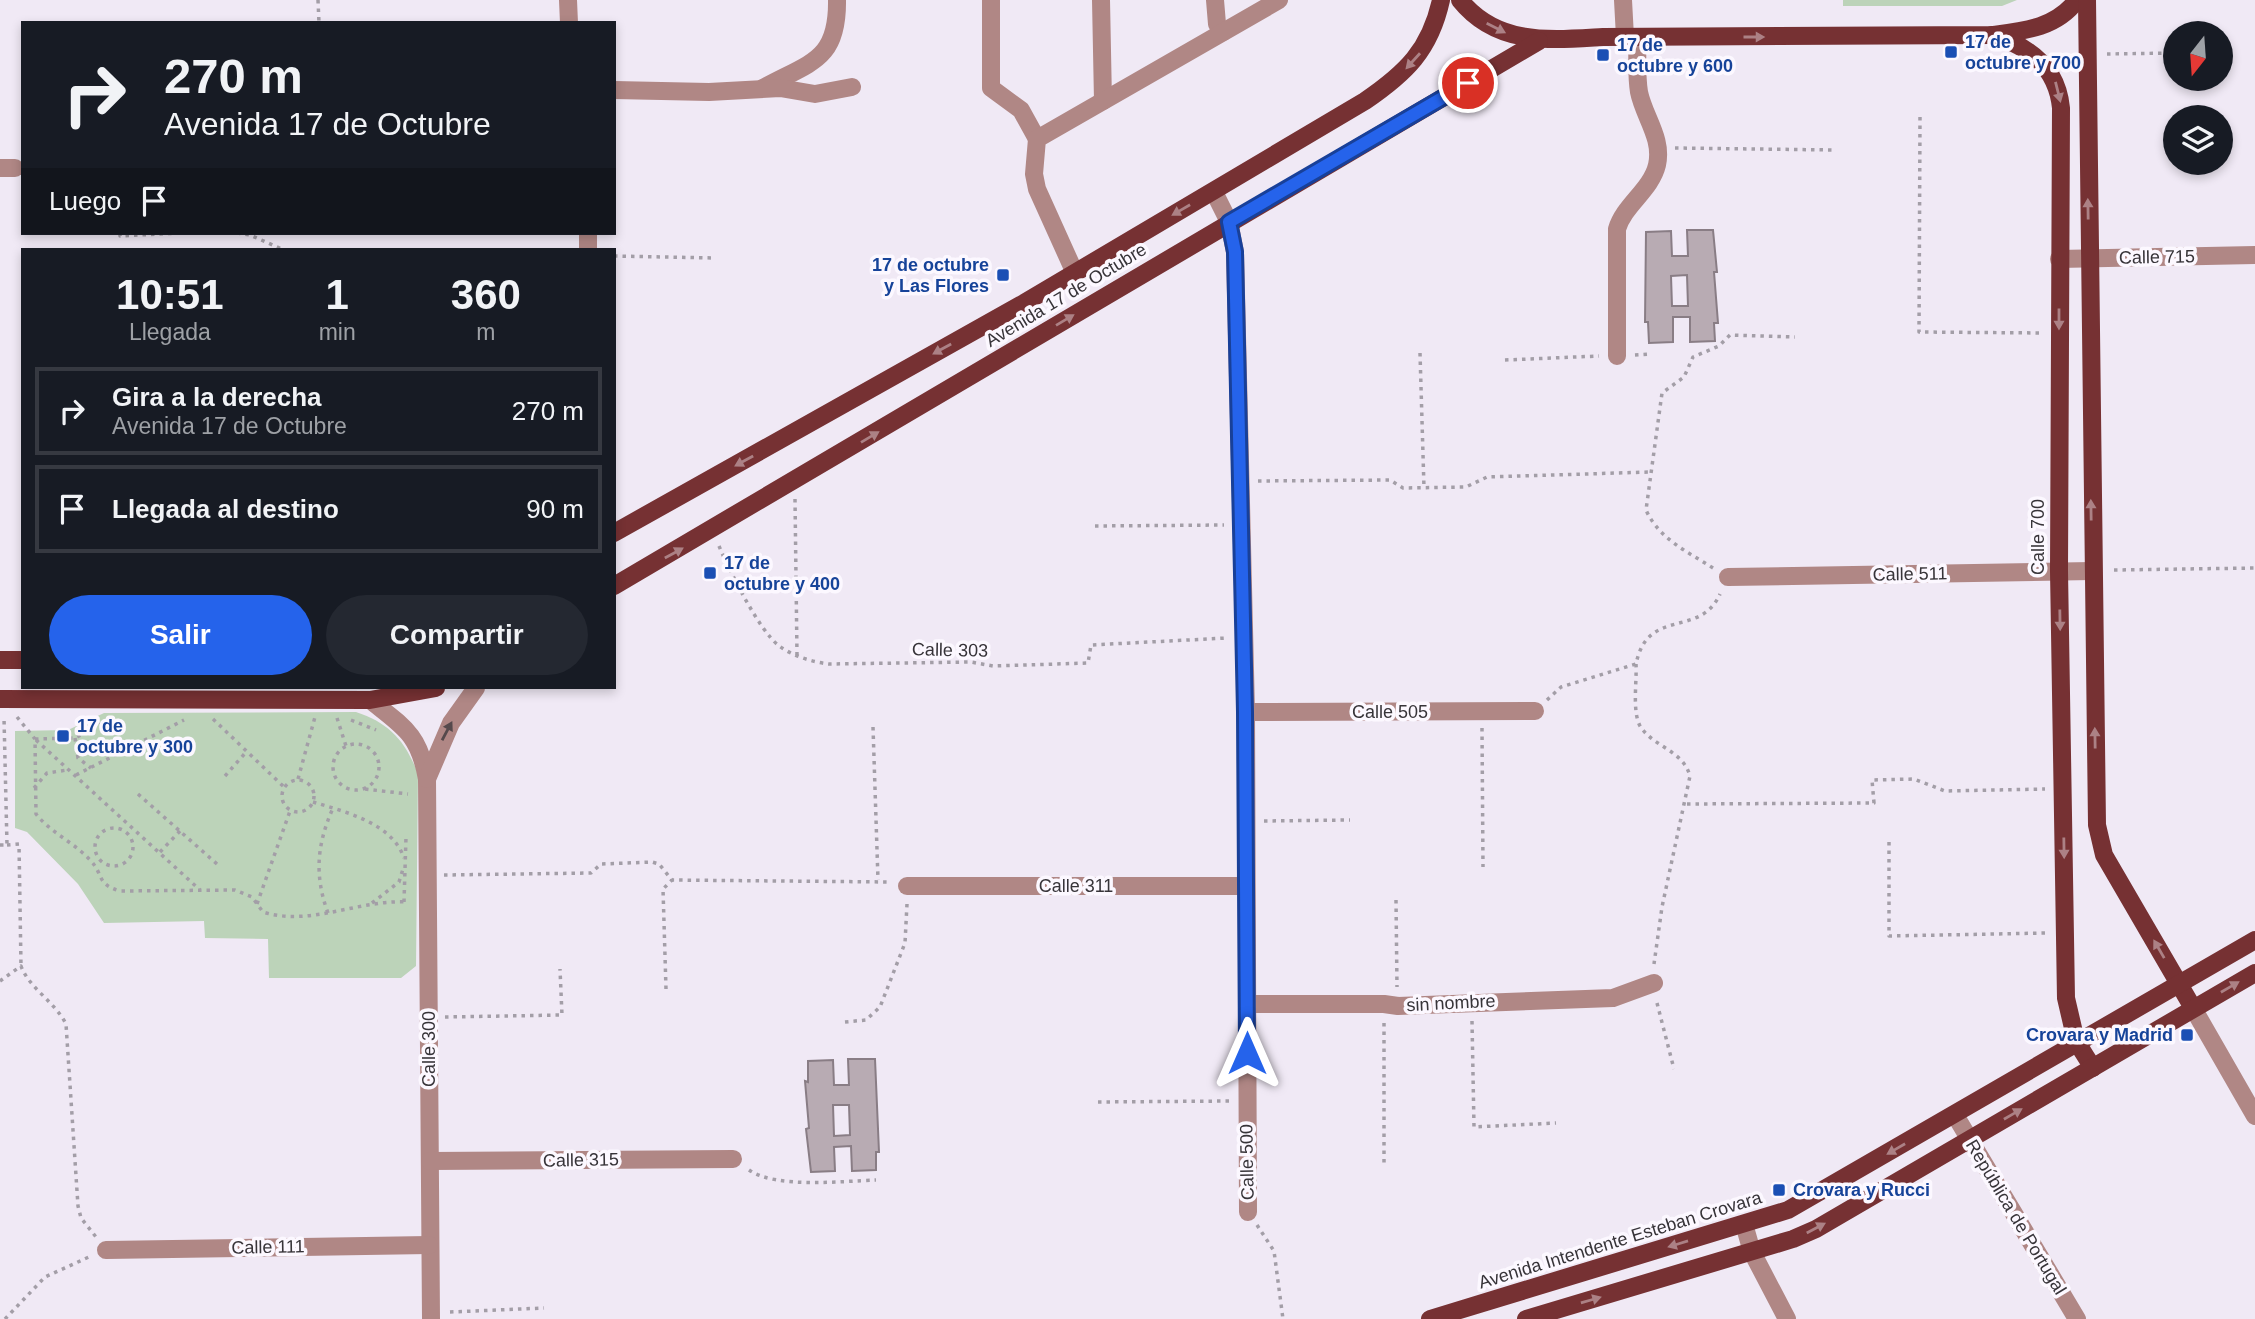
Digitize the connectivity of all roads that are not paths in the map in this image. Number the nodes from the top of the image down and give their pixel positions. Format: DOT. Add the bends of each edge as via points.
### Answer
graph roads {
  1 [pos="568,0"];
  2 [pos="837,0"];
  3 [pos="990,0"];
  4 [pos="1101,0"];
  5 [pos="1215,0"];
  6 [pos="1279,0"];
  7 [pos="1441,0"];
  8 [pos="1460,0"];
  9 [pos="1623,0"];
  10 [pos="2077,0"];
  11 [pos="2087,0"];
  12 [pos="569,21"];
  13 [pos="1223,32"];
  14 [pos="1992,35"];
  15 [pos="1631,37"];
  16 [pos="1539,41"];
  17 [pos="852,87"];
  18 [pos="760,89"];
  19 [pos="616,90"];
  20 [pos="1104,101"];
  21 [pos="1037,139"];
  22 [pos="1214,192"];
  23 [pos="1229,222"];
  24 [pos="2255,255"];
  25 [pos="2089,258"];
  26 [pos="2059,259"];
  27 [pos="1074,271"];
  28 [pos="1617,356"];
  29 [pos="616,532"];
  30 [pos="2059,571"];
  31 [pos="2092,571"];
  32 [pos="1728,577"];
  33 [pos="616,581"];
  34 [pos="0,660"];
  35 [pos="21,660"];
  36 [pos="430,689"];
  37 [pos="475,689"];
  38 [pos="317,693"];
  39 [pos="1,699"];
  40 [pos="370,700"];
  41 [pos="1535,711"];
  42 [pos="1245,712"];
  43 [pos="427,779"];
  44 [pos="907,886"];
  45 [pos="1245,886"];
  46 [pos="2255,940"];
  47 [pos="2255,973"];
  48 [pos="1654,983"];
  49 [pos="2179,983"];
  50 [pos="1247,1004"];
  51 [pos="2193,1008"];
  52 [pos="2076,1041"];
  53 [pos="2093,1068"];
  54 [pos="1955,1115"];
  55 [pos="2255,1116"];
  56 [pos="1970,1138"];
  57 [pos="733,1158"];
  58 [pos="430,1161"];
  59 [pos="1248,1212"];
  60 [pos="1744,1224"];
  61 [pos="429,1245"];
  62 [pos="106,1250"];
  63 [pos="1752,1252"];
  64 [pos="431,1316"];
  65 [pos="1430,1319"];
  66 [pos="1526,1319"];
  67 [pos="1787,1319"];
  68 [pos="2077,1319"];
  1 -- 12 [label="street"];
  2 -- 18 [label="street" via="837,24 830,46"];
  3 -- 21 [label="street" via="990,88 1021,110"];
  4 -- 20 [label="street"];
  5 -- 13 [label="street" via="1217,24"];
  6 -- 13 [label="street"];
  7 -- 22 [label="main road, Avenida 17 de Octubre, one-way" via="1422,52 1387,86"];
  8 -- 16 [label="main road, one-way" via="1491,27"];
  9 -- 15 [label="street"];
  10 -- 14 [label="main road" via="2046,25"];
  25 -- 11 [label="main road, one-way"];
  13 -- 20 [label="street"];
  15 -- 14 [label="main road, one-way"];
  14 -- 26 [label="main road, Calle 700, one-way" via="2028,49 2054,80 2059,94"];
  15 -- 16 [label="main road"];
  15 -- 28 [label="street" via="1639,91 1659,148 1657,167 1621,215 1617,229"];
  16 -- 23 [label="main road, Avenida 17 de Octubre"];
  17 -- 18 [label="street" via="815,93"];
  18 -- 19 [label="street"];
  20 -- 21 [label="street"];
  21 -- 27 [label="street" via="1037,189"];
  22 -- 23 [label="street, Calle 500"];
  22 -- 27 [label="main road, Avenida 17 de Octubre, one-way"];
  33 -- 23 [label="main road, Avenida 17 de Octubre, one-way" via="713,530"];
  23 -- 42 [label="street, Calle 500" via="1235,252"];
  24 -- 25 [label="street, Calle 715"];
  25 -- 26 [label="street, Calle 715"];
  31 -- 25 [label="main road, one-way"];
  26 -- 30 [label="main road, Calle 700, one-way"];
  27 -- 29 [label="main road, Avenida 17 de Octubre, one-way"];
  30 -- 31 [label="street, Calle 511"];
  30 -- 32 [label="street, Calle 511"];
  30 -- 52 [label="main road, Calle 700, one-way" via="2066,998"];
  49 -- 31 [label="main road, one-way" via="2099,840"];
  34 -- 35 [label="main road"];
  36 -- 40 [label="main road"];
  43 -- 37 [label="street, one-way" via="451,723"];
  38 -- 39 [label="main road"];
  38 -- 40 [label="main road"];
  40 -- 43 [label="street" via="413,738 422,752"];
  41 -- 42 [label="street, Calle 505"];
  42 -- 45 [label="street, Calle 500"];
  43 -- 58 [label="street, Calle 300"];
  44 -- 45 [label="street, Calle 311"];
  45 -- 50 [label="street, Calle 500"];
  46 -- 49 [label="main road, Avenida Intendente Esteban Crovara"];
  51 -- 47 [label="main road, one-way"];
  48 -- 50 [label="street, sin nombre" via="1613,998"];
  49 -- 51 [label="main road"];
  49 -- 52 [label="main road, Avenida Intendente Esteban Crovara"];
  50 -- 59 [label="street, Calle 500"];
  51 -- 53 [label="main road"];
  51 -- 55 [label="street"];
  52 -- 53 [label="main road, Calle 700"];
  52 -- 54 [label="main road, Avenida Intendente Esteban Crovara"];
  56 -- 53 [label="main road, one-way"];
  54 -- 56 [label="street, República de Portugal"];
  54 -- 60 [label="main road, Avenida Intendente Esteban Crovara, one-way" via="1788,1210"];
  63 -- 56 [label="main road, one-way" via="1816,1229"];
  56 -- 68 [label="street, República de Portugal"];
  57 -- 58 [label="street, Calle 315"];
  58 -- 61 [label="street, Calle 300"];
  60 -- 63 [label="street"];
  60 -- 65 [label="main road, Avenida Intendente Esteban Crovara, one-way"];
  61 -- 62 [label="street, Calle 111"];
  61 -- 64 [label="street, Calle 300"];
  66 -- 63 [label="main road, one-way"];
  63 -- 67 [label="street"];
}
